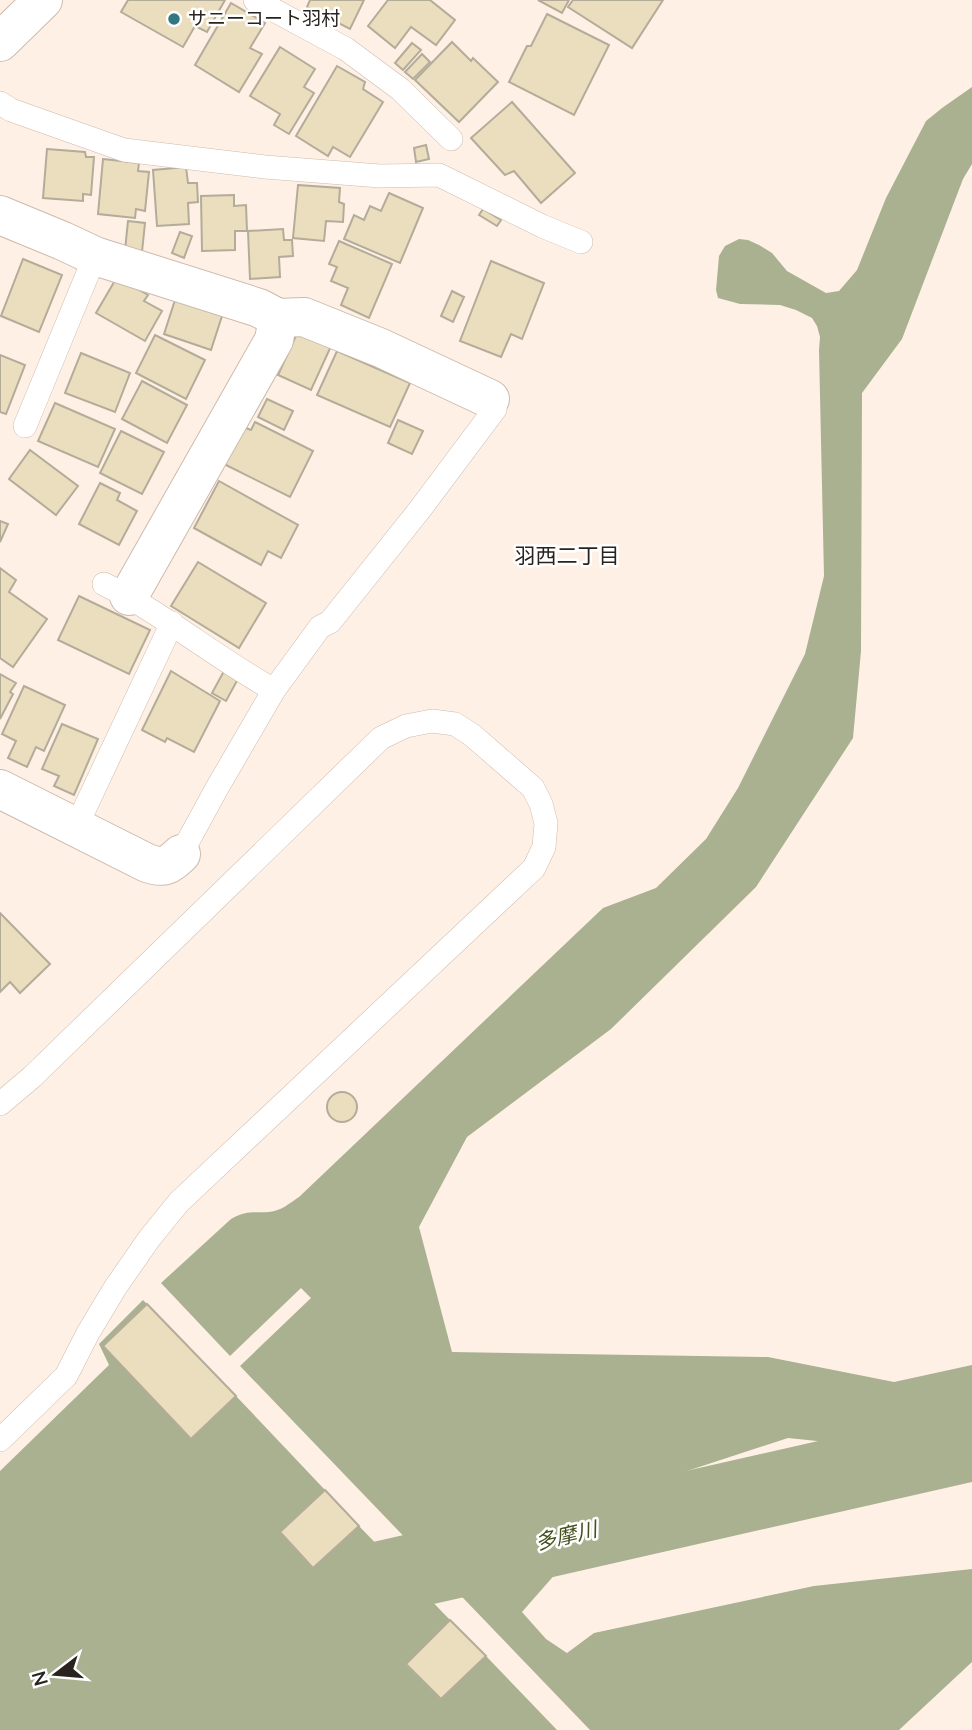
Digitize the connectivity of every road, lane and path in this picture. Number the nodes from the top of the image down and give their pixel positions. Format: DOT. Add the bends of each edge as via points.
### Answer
graph roads {
  1 [pos="43,0"];
  2 [pos="255,0"];
  3 [pos="0,42"];
  4 [pos="0,103"];
  5 [pos="450,139"];
  6 [pos="0,215"];
  7 [pos="580,242"];
  8 [pos="94,256"];
  9 [pos="278,318"];
  10 [pos="490,399"];
  11 [pos="25,426"];
  12 [pos="116,590"];
  13 [pos="172,623"];
  14 [pos="274,690"];
  15 [pos="0,789"];
  16 [pos="76,827"];
  17 [pos="181,854"];
  18 [pos="0,1104"];
  19 [pos="0,1440"];
  1 -- 3 [label="street"];
  2 -- 5 [label="lane" via="346,49 400,89"];
  4 -- 7 [label="lane" via="124,150 380,176 439,175"];
  6 -- 8 [label="street"];
  8 -- 9 [label="street"];
  8 -- 11 [label="lane"];
  9 -- 10 [label="street" via="304,317"];
  9 -- 12 [label="street" via="274,340"];
  10 -- 14 [label="lane" via="495,409"];
  12 -- 13 [label="lane"];
  13 -- 14 [label="lane"];
  13 -- 16 [label="lane"];
  14 -- 17 [label="lane"];
  15 -- 16 [label="street"];
  16 -- 17 [label="street" via="159,867"];
  18 -- 19 [label="lane" via="381,738 432,721 455,724 533,789 546,823 544,848 534,868 179,1202 115,1288 66,1376"];
}
